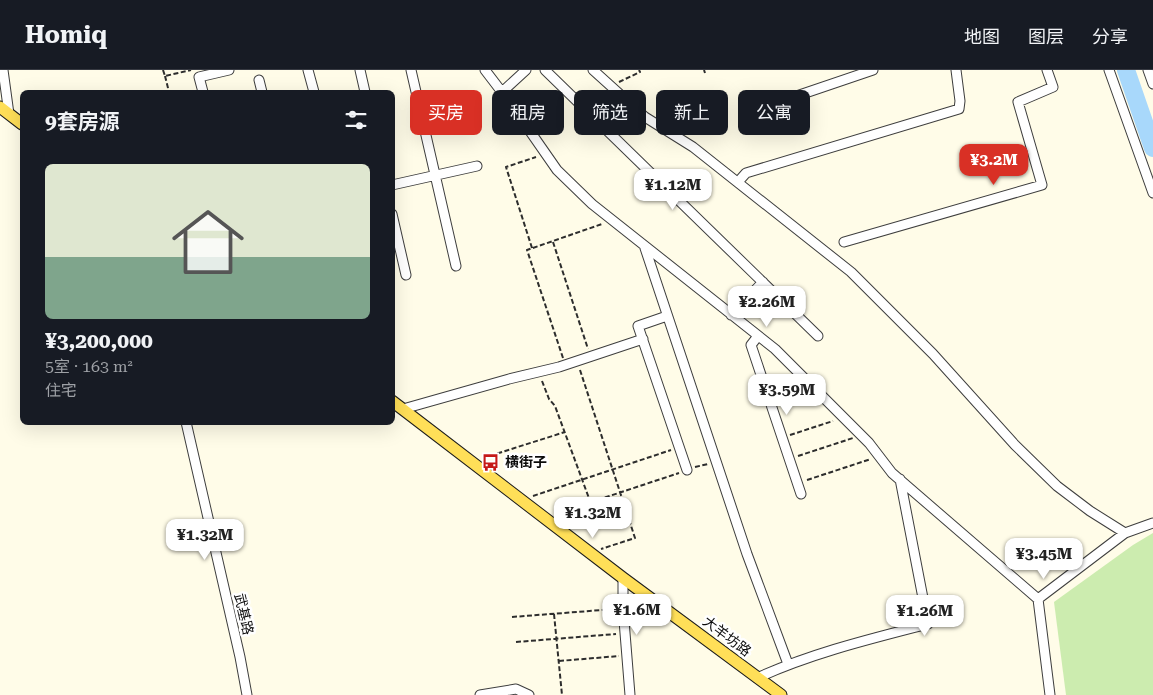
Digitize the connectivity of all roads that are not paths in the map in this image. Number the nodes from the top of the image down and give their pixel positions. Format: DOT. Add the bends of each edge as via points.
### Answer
graph roads {
  1 [pos="3,70"];
  2 [pos="230,70"];
  3 [pos="308,70"];
  4 [pos="360,70"];
  5 [pos="411,70"];
  6 [pos="485,70"];
  7 [pos="526,70"];
  8 [pos="545,70"];
  9 [pos="594,70"];
  10 [pos="873,70"];
  11 [pos="956,70"];
  12 [pos="1047,70"];
  13 [pos="1109,70"];
  14 [pos="1148,70"];
  15 [pos="259,80"];
  16 [pos="1153,84"];
  17 [pos="202,90"];
  18 [pos="262,90"];
  19 [pos="313,90"];
  20 [pos="365,90"];
  21 [pos="500,90"];
  22 [pos="504,90"];
  23 [pos="810,91"];
  24 [pos="5,110"];
  25 [pos="20,122"];
  26 [pos="533,135"];
  27 [pos="477,166"];
  28 [pos="436,175"];
  29 [pos="738,182"];
  30 [pos="395,185"];
  31 [pos="1153,193"];
  32 [pos="395,227"];
  33 [pos="844,242"];
  34 [pos="644,247"];
  35 [pos="456,266"];
  36 [pos="406,274"];
  37 [pos="763,282"];
  38 [pos="731,315"];
  39 [pos="667,316"];
  40 [pos="758,336"];
  41 [pos="818,336"];
  42 [pos="643,339"];
  43 [pos="395,403"];
  44 [pos="403,409"];
  45 [pos="187,425"];
  46 [pos="687,470"];
  47 [pos="900,479"];
  48 [pos="801,494"];
  49 [pos="1153,523"];
  50 [pos="1125,534"];
  51 [pos="623,578"];
  52 [pos="1038,599"];
  53 [pos="788,664"];
  54 [pos="757,678"];
  55 [pos="247,695"];
  56 [pos="480,695"];
  57 [pos="529,695"];
  58 [pos="630,695"];
  59 [pos="781,695"];
  60 [pos="1050,695"];
  1 -- 24 [label="street"];
  2 -- 17 [label="street" via="199,77"];
  3 -- 19 [label="street"];
  4 -- 20 [label="street"];
  5 -- 28 [label="street"];
  6 -- 21 [label="street"];
  7 -- 22 [label="street"];
  8 -- 37 [label="street"];
  9 -- 29 [label="street" via="645,117 694,147"];
  10 -- 23 [label="street"];
  11 -- 29 [label="street" via="959,108 746,173"];
  12 -- 33 [label="street" via="1053,87 1018,102 1042,185"];
  13 -- 31 [label="street"];
  14 -- 16 [label="street"];
  15 -- 18 [label="street"];
  24 -- 25 [label="main road"];
  26 -- 34 [label="street" via="557,170"];
  27 -- 28 [label="street"];
  28 -- 30 [label="street"];
  28 -- 35 [label="street"];
  29 -- 50 [label="street" via="851,272 1057,486"];
  32 -- 36 [label="street"];
  34 -- 38 [label="street"];
  34 -- 39 [label="street"];
  37 -- 38 [label="street"];
  37 -- 41 [label="street"];
  38 -- 40 [label="street"];
  39 -- 42 [label="street" via="638,326"];
  39 -- 53 [label="street" via="747,554"];
  40 -- 47 [label="street" via="862,436"];
  40 -- 48 [label="street" via="751,345"];
  42 -- 44 [label="street" via="565,365"];
  42 -- 46 [label="street"];
  43 -- 44 [label="main road, 大羊坊路"];
  44 -- 51 [label="main road, 大羊坊路"];
  45 -- 55 [label="street, 武基路"];
  47 -- 52 [label="street"];
  47 -- 53 [label="street" via="928,624"];
  49 -- 50 [label="street"];
  50 -- 52 [label="street"];
  51 -- 54 [label="main road, 大羊坊路"];
  51 -- 58 [label="street"];
  52 -- 60 [label="street"];
  53 -- 54 [label="street"];
  54 -- 59 [label="main road, 大羊坊路"];
  56 -- 57 [label="street" via="516,689"];
}
